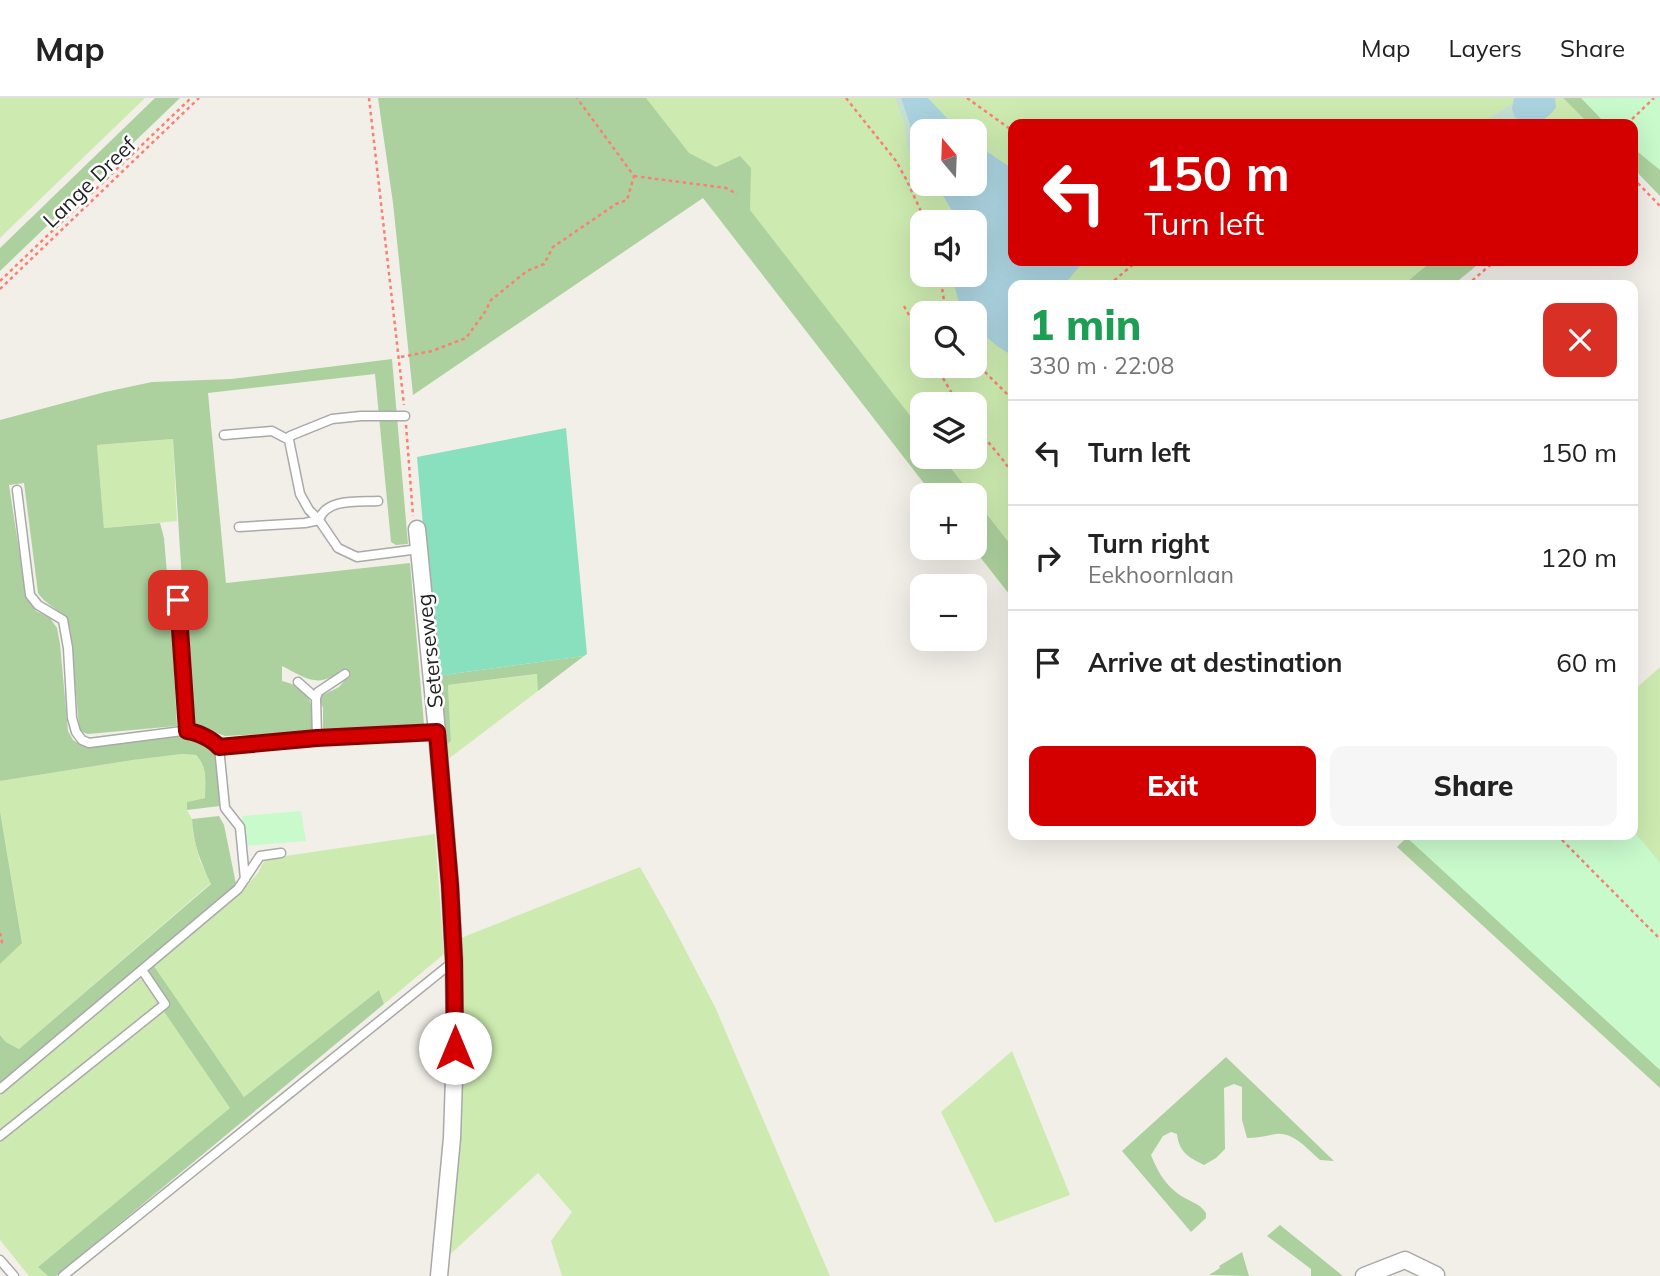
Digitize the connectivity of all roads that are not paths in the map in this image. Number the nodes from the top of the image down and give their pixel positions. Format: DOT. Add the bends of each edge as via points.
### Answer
graph roads {
  1 [pos="405,416"];
  2 [pos="224,435"];
  3 [pos="289,440"];
  4 [pos="17,490"];
  5 [pos="378,501"];
  6 [pos="318,520"];
  7 [pos="239,527"];
  8 [pos="417,529"];
  9 [pos="419,549"];
  10 [pos="178,600"];
  11 [pos="345,674"];
  12 [pos="298,682"];
  13 [pos="316,698"];
  14 [pos="187,731"];
  15 [pos="437,732"];
  16 [pos="317,738"];
  17 [pos="219,747"];
  18 [pos="281,853"];
  19 [pos="245,878"];
  20 [pos="454,961"];
  21 [pos="142,970"];
  22 [pos="0,1089"];
  23 [pos="0,1136"];
  24 [pos="1,1262"];
  25 [pos="1436,1275"];
  26 [pos="14,1276"];
  27 [pos="63,1276"];
  28 [pos="439,1276"];
  29 [pos="1364,1276"];
  1 -- 3 [label="lane" via="332,419"];
  2 -- 3 [label="lane" via="272,431"];
  3 -- 6 [label="lane" via="300,494"];
  4 -- 14 [label="lane" via="30,594 38,605 63,620 76,732 89,743"];
  5 -- 6 [label="lane" via="332,504"];
  6 -- 7 [label="lane"];
  6 -- 9 [label="lane" via="338,548 356,557"];
  8 -- 9 [label="street, Seterseweg"];
  9 -- 15 [label="street, Seterseweg"];
  10 -- 14 [label="lane"];
  11 -- 13 [label="lane"];
  12 -- 13 [label="lane"];
  13 -- 16 [label="lane"];
  14 -- 17 [label="lane"];
  15 -- 16 [label="lane"];
  15 -- 20 [label="street, Seterseweg"];
  16 -- 17 [label="lane"];
  17 -- 19 [label="lane" via="225,808 240,827"];
  18 -- 19 [label="lane" via="260,856"];
  19 -- 21 [label="lane" via="238,889"];
  20 -- 27 [label="lane"];
  20 -- 28 [label="street, Seterseweg" via="452,1138"];
  21 -- 22 [label="lane"];
  21 -- 23 [label="lane" via="165,1004"];
  24 -- 26 [label="lane"];
  25 -- 29 [label="street" via="1405,1260"];
}
